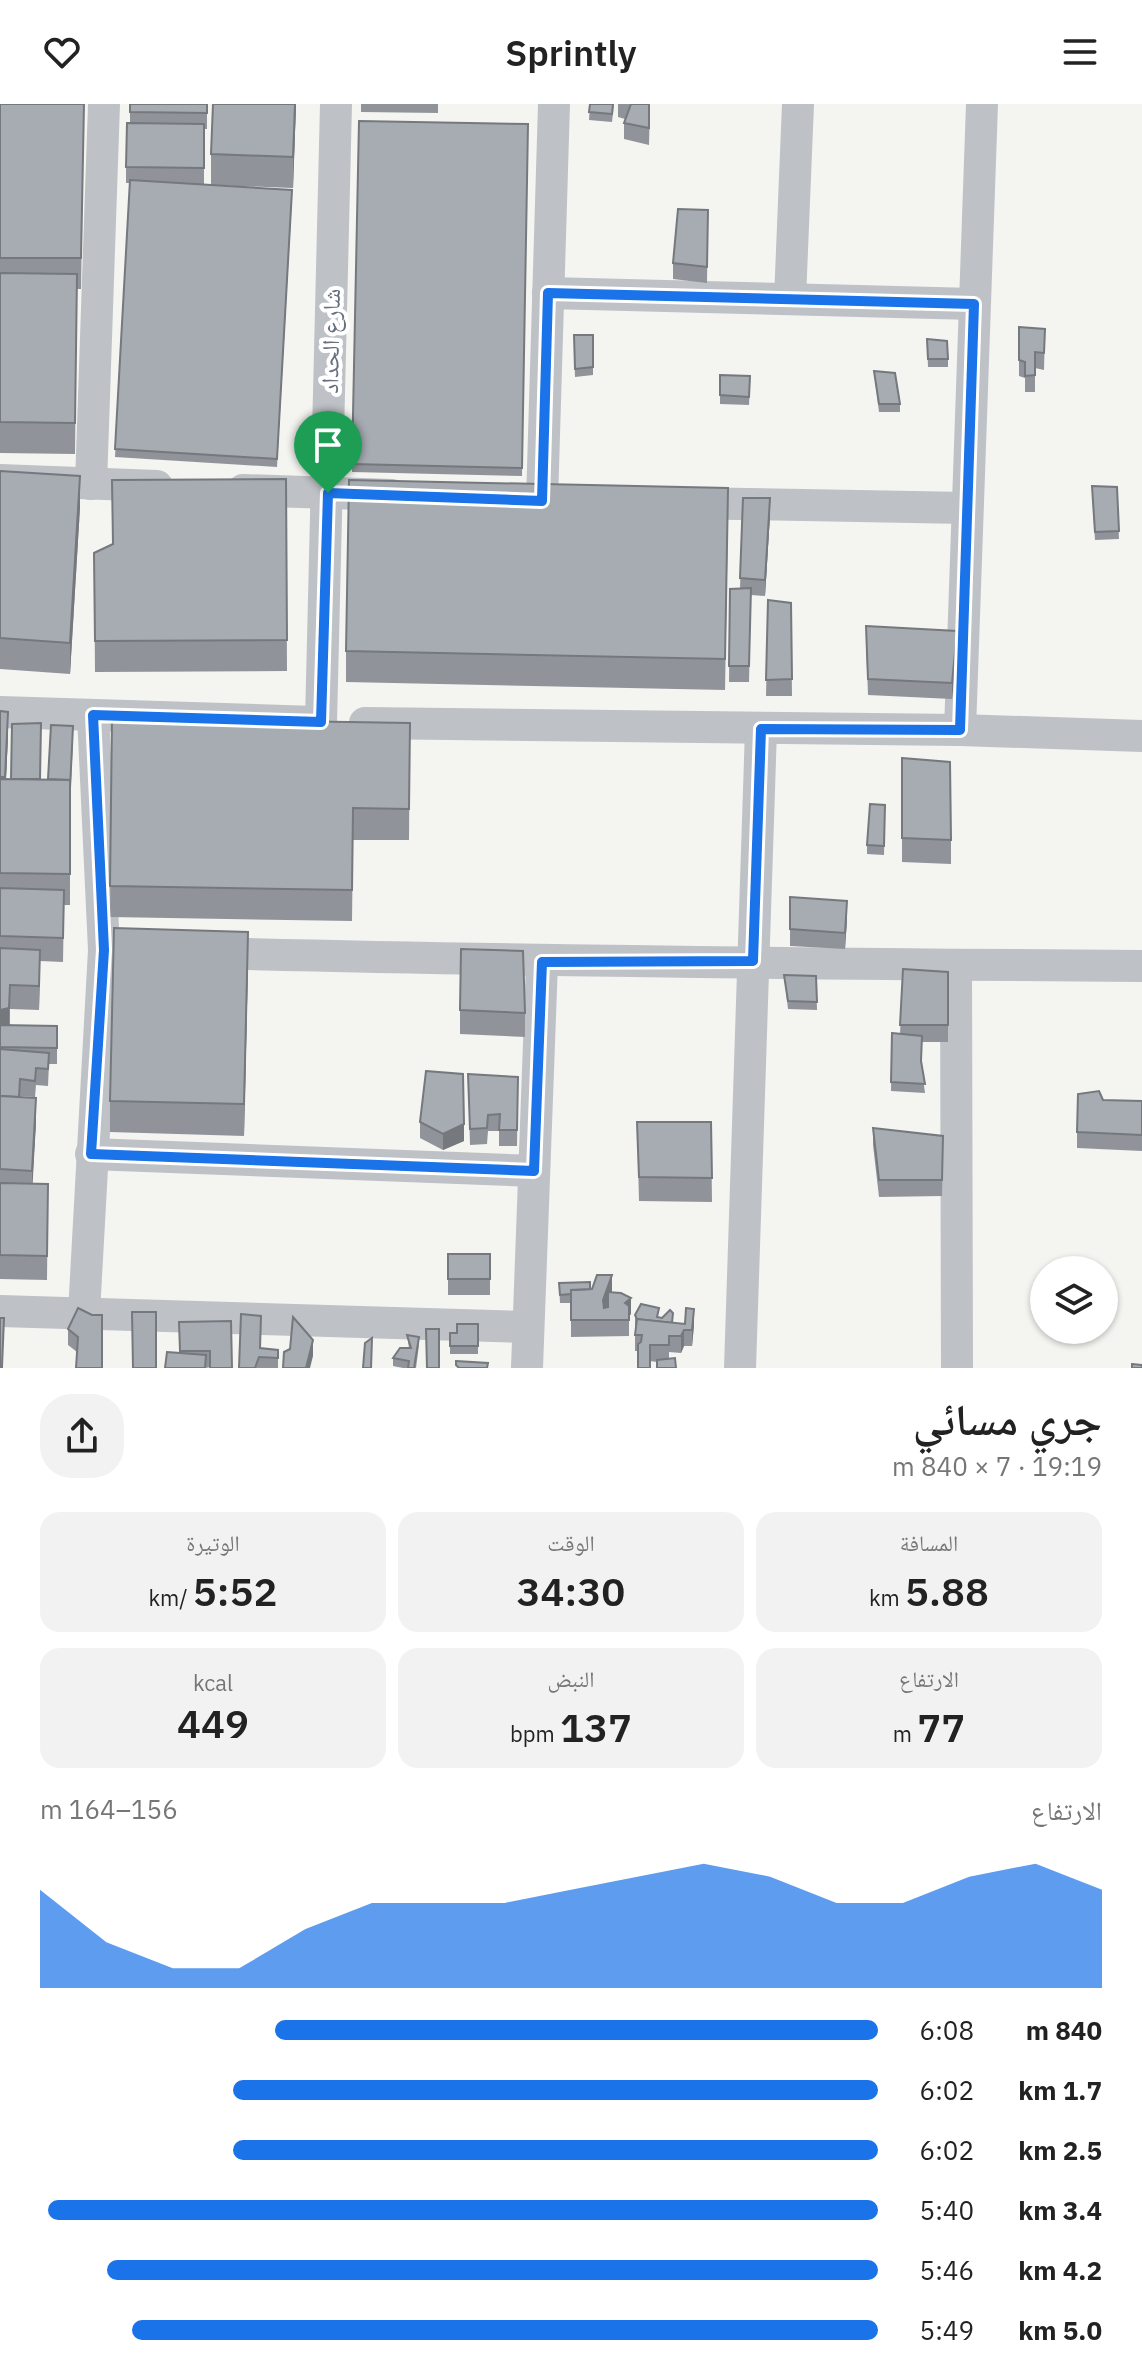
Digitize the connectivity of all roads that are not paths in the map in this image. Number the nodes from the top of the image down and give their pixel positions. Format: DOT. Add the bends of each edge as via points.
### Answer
graph roads {
  1 [pos="104,104"];
  2 [pos="336,104"];
  3 [pos="554,104"];
  4 [pos="798,104"];
  5 [pos="982,104"];
  6 [pos="548,293"];
  7 [pos="790,299"];
  8 [pos="974,304"];
  9 [pos="0,480"];
  10 [pos="91,484"];
  11 [pos="328,493"];
  12 [pos="419,496"];
  13 [pos="542,500"];
  14 [pos="652,503"];
  15 [pos="967,508"];
  16 [pos="0,712"];
  17 [pos="93,715"];
  18 [pos="321,722"];
  19 [pos="761,729"];
  20 [pos="960,730"];
  21 [pos="1142,736"];
  22 [pos="104,950"];
  23 [pos="753,961"];
  24 [pos="542,962"];
  25 [pos="956,965"];
  26 [pos="1142,966"];
  27 [pos="91,1154"];
  28 [pos="534,1171"];
  29 [pos="0,1311"];
  30 [pos="84,1313"];
  31 [pos="528,1327"];
  32 [pos="527,1368"];
  33 [pos="740,1368"];
  34 [pos="957,1368"];
  1 -- 10 [label="street"];
  2 -- 11 [label="street, شارع الحداد"];
  3 -- 6 [label="street"];
  4 -- 7 [label="street"];
  5 -- 8 [label="street"];
  6 -- 7 [label="street"];
  6 -- 13 [label="street"];
  7 -- 8 [label="street"];
  8 -- 15 [label="street"];
  9 -- 10 [label="street"];
  10 -- 11 [label="street"];
  11 -- 12 [label="street"];
  11 -- 18 [label="street, شارع الحداد"];
  14 -- 15 [label="street"];
  15 -- 20 [label="street"];
  16 -- 17 [label="street"];
  17 -- 18 [label="street"];
  17 -- 22 [label="street"];
  18 -- 19 [label="street"];
  19 -- 20 [label="street"];
  19 -- 23 [label="street"];
  20 -- 21 [label="street"];
  22 -- 24 [label="street"];
  22 -- 27 [label="street"];
  23 -- 24 [label="street"];
  23 -- 25 [label="street"];
  23 -- 33 [label="street"];
  24 -- 28 [label="street"];
  25 -- 26 [label="street"];
  25 -- 34 [label="street"];
  27 -- 28 [label="street"];
  27 -- 30 [label="street"];
  28 -- 31 [label="street"];
  29 -- 30 [label="street"];
  30 -- 31 [label="street"];
  31 -- 32 [label="street"];
}
